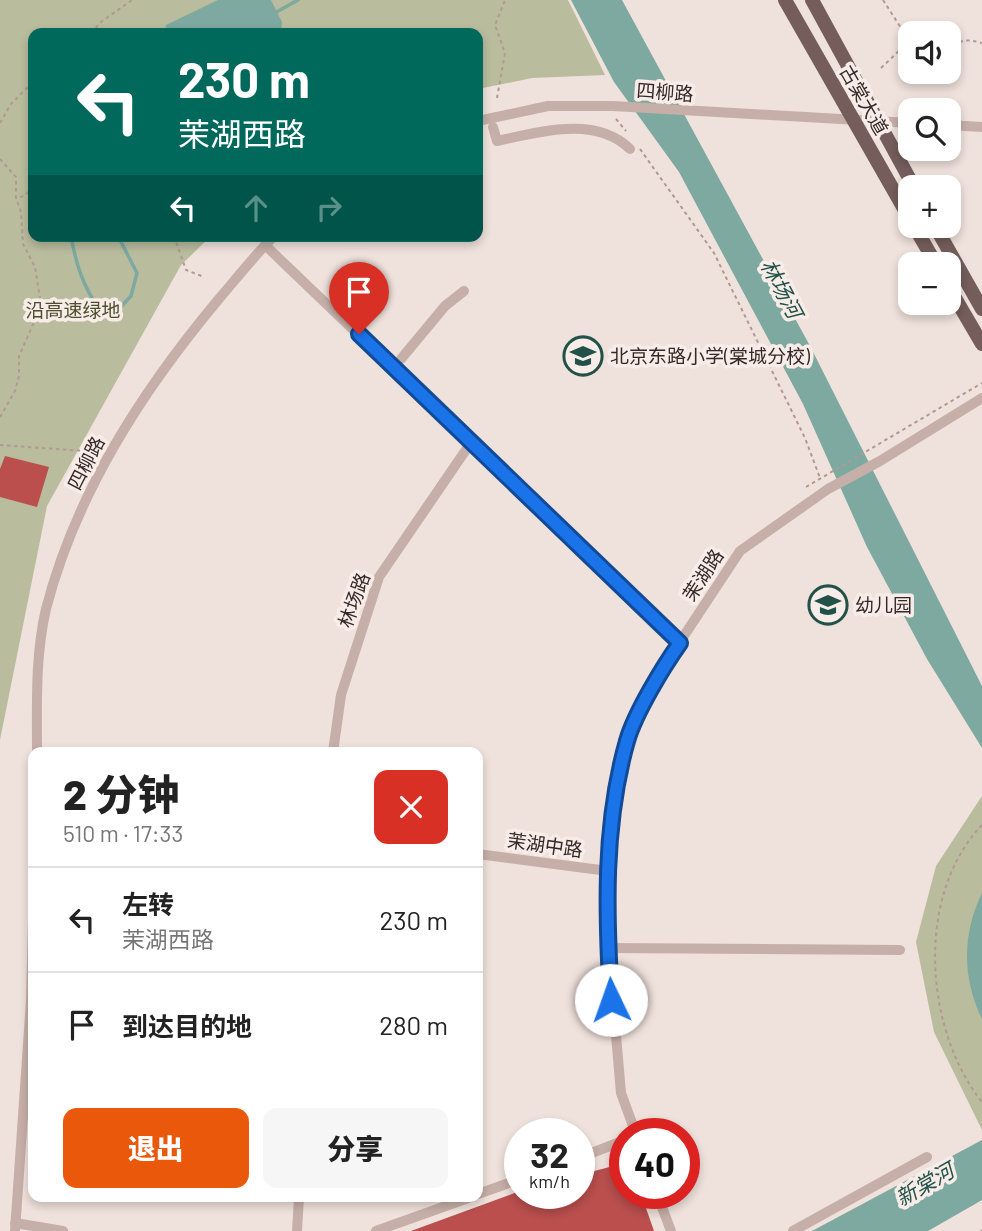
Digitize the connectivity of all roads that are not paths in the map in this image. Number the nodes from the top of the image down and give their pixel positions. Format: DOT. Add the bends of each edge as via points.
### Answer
graph roads {
  1 [pos="785,0"];
  2 [pos="811,0"];
  3 [pos="852,119"];
  4 [pos="483,120"];
  5 [pos="880,121"];
  6 [pos="898,122"];
  7 [pos="961,126"];
  8 [pos="493,127"];
  9 [pos="982,127"];
  10 [pos="633,146"];
  11 [pos="908,175"];
  12 [pos="898,198"];
  13 [pos="942,238"];
  14 [pos="268,242"];
  15 [pos="265,245"];
  16 [pos="464,291"];
  17 [pos="961,308"];
  18 [pos="982,309"];
  19 [pos="982,344"];
  20 [pos="401,359"];
  21 [pos="982,398"];
  22 [pos="472,441"];
  23 [pos="680,643"];
  24 [pos="37,747"];
  25 [pos="334,747"];
  26 [pos="483,855"];
  27 [pos="608,872"];
  28 [pos="608,948"];
  29 [pos="900,950"];
  30 [pos="28,1044"];
  31 [pos="630,1118"];
  32 [pos="927,1157"];
  33 [pos="504,1185"];
  34 [pos="483,1192"];
  35 [pos="299,1202"];
  36 [pos="457,1202"];
  37 [pos="663,1209"];
  38 [pos="15,1227"];
  39 [pos="63,1231"];
  40 [pos="297,1231"];
  41 [pos="376,1231"];
  42 [pos="671,1231"];
  43 [pos="793,1231"];
  1 -- 3 [label="main road, 古棠大道"];
  2 -- 5 [label="main road, 古棠大道"];
  3 -- 4 [label="street, 四柳路" via="548,106"];
  3 -- 5 [label="street, 四柳路"];
  3 -- 12 [label="main road, 古棠大道"];
  5 -- 6 [label="street, 四柳路"];
  5 -- 11 [label="main road, 古棠大道"];
  7 -- 9 [label="street"];
  8 -- 10 [label="street" via="497,141 543,129 605,131"];
  13 -- 18 [label="main road"];
  14 -- 15 [label="street, 四柳路"];
  15 -- 22 [label="street"];
  15 -- 24 [label="street, 四柳路" via="169,358 109,454 72,530 46,611 37,674"];
  16 -- 20 [label="street" via="445,306"];
  17 -- 19 [label="main road"];
  21 -- 23 [label="street, 茉湖路" via="828,489 740,551"];
  22 -- 23 [label="street"];
  22 -- 25 [label="street, 林场路" via="379,578 341,695"];
  23 -- 27 [label="street, 茉湖路" via="627,740"];
  26 -- 27 [label="street, 茉湖中路"];
  27 -- 28 [label="street, 茉湖路"];
  28 -- 29 [label="street"];
  28 -- 31 [label="street, 茉湖路" via="621,1093"];
  30 -- 38 [label="street"];
  32 -- 43 [label="street"];
  33 -- 34 [label="street"];
  35 -- 40 [label="street"];
  36 -- 41 [label="street"];
  37 -- 42 [label="street"];
  38 -- 39 [label="street"];
}
